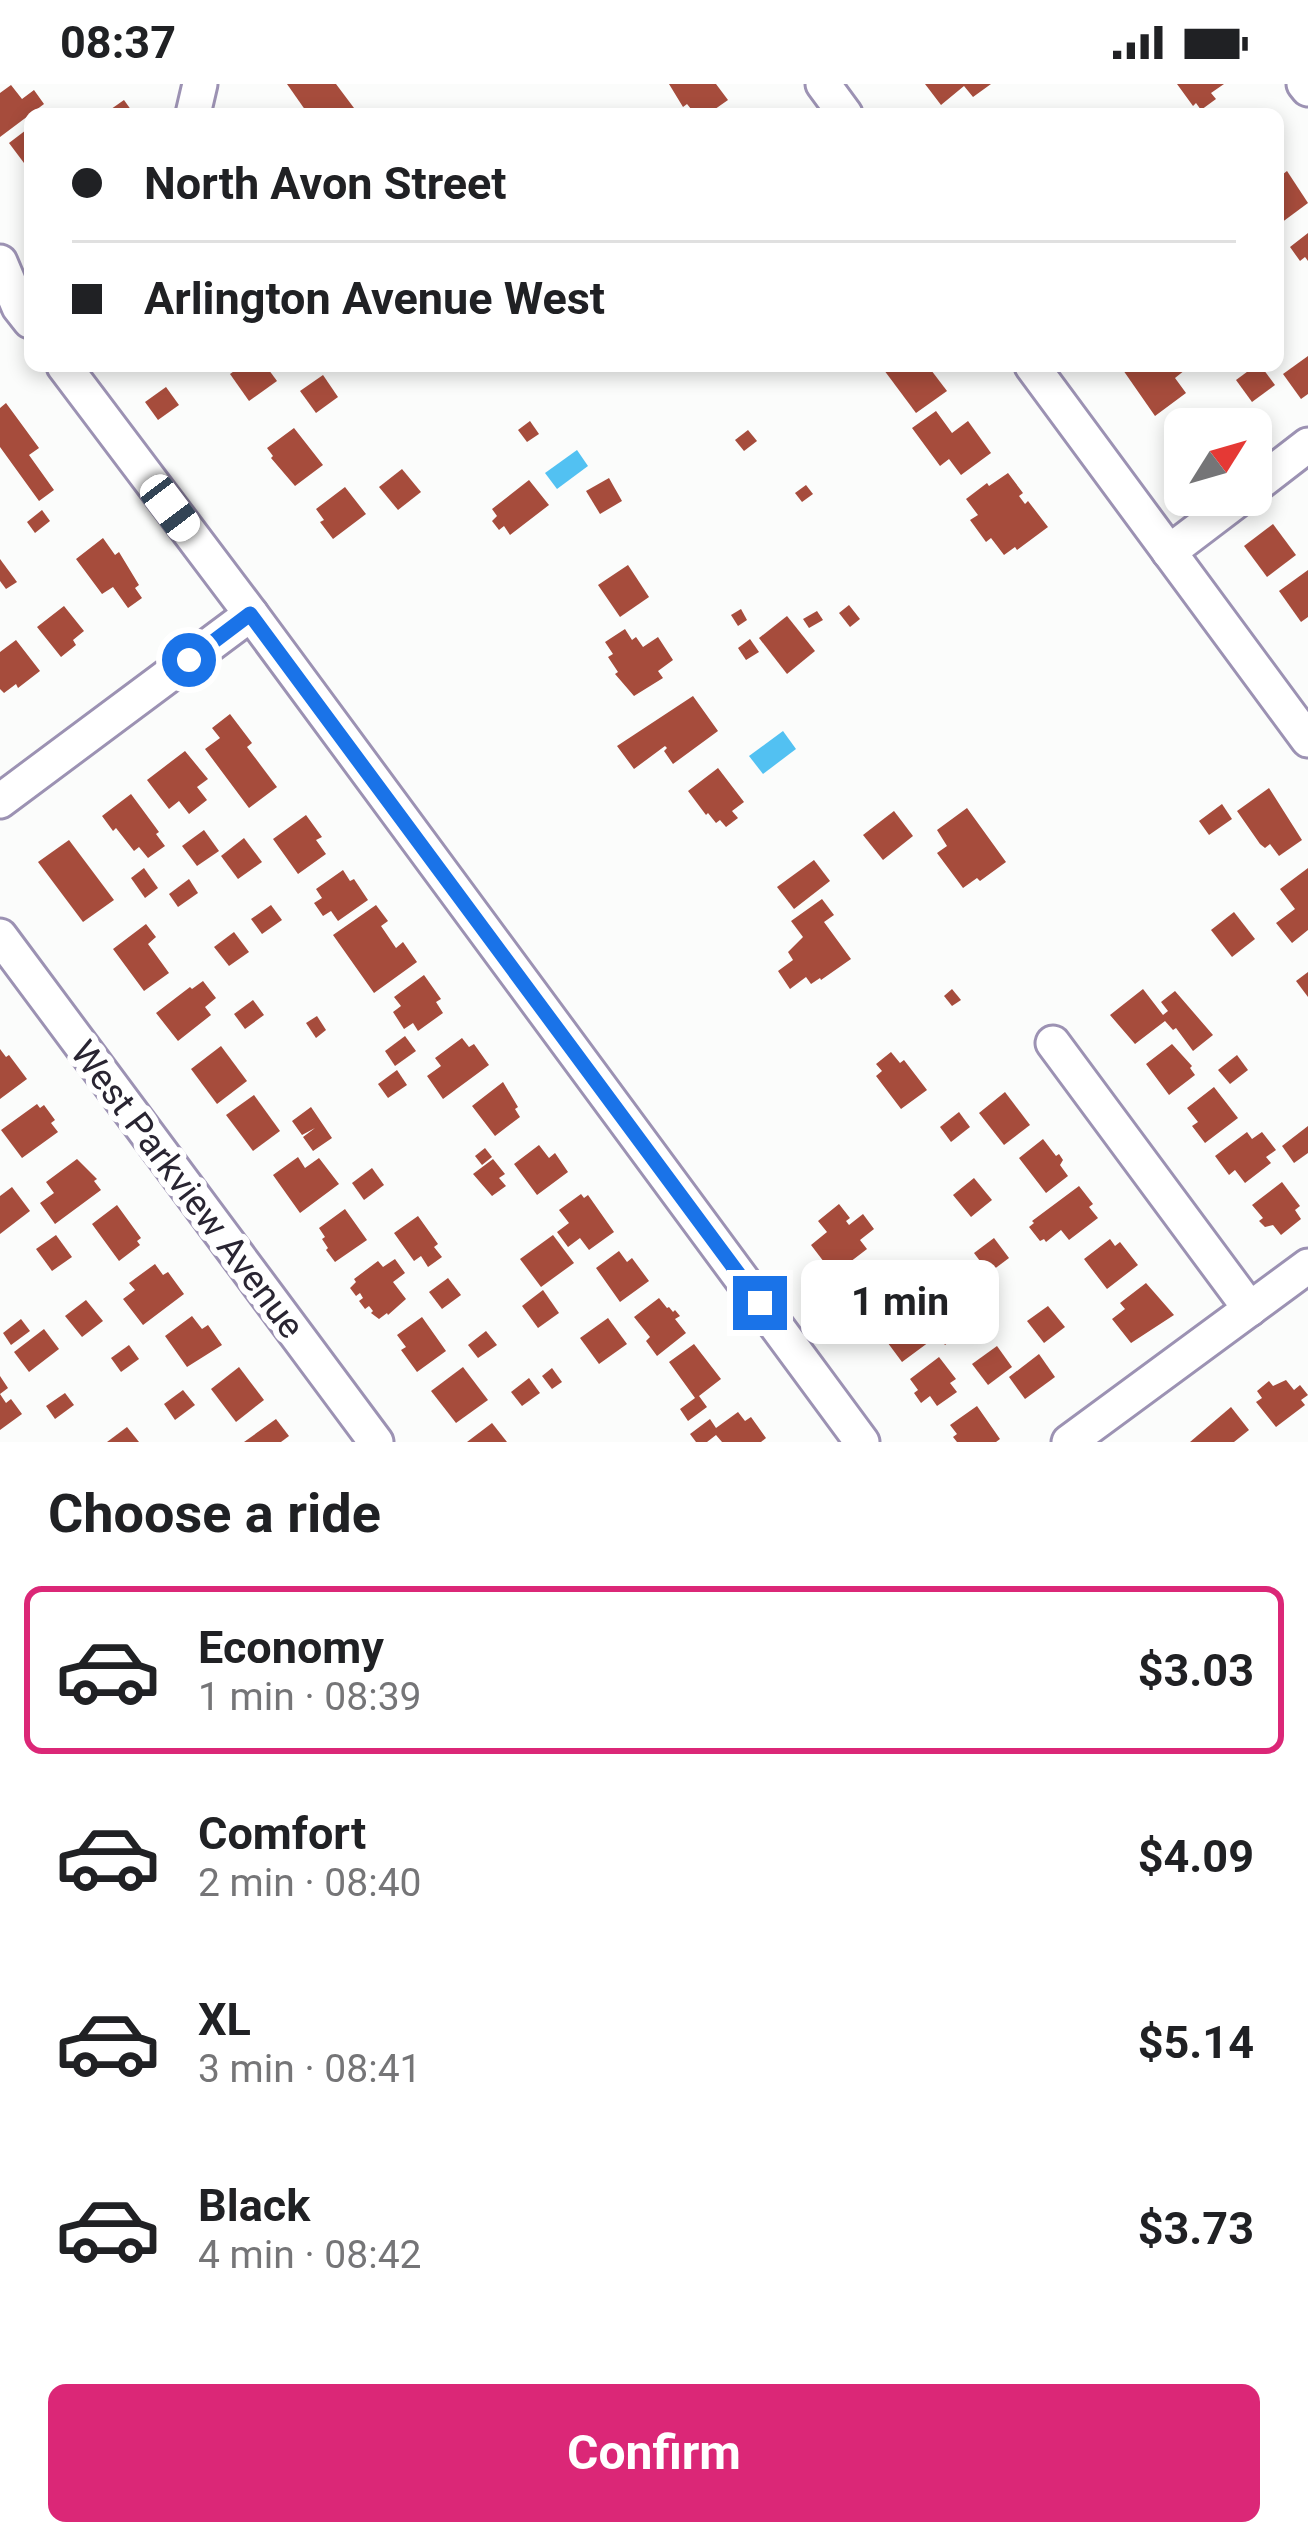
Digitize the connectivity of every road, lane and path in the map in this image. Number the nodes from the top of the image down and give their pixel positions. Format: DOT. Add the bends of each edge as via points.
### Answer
graph roads {
  1 [pos="0,262"];
  2 [pos="20,312"];
  3 [pos="68,372"];
  4 [pos="1036,372"];
  5 [pos="1308,445"];
  6 [pos="1272,473"];
  7 [pos="1216,516"];
  8 [pos="1169,552"];
  9 [pos="250,614"];
  10 [pos="1308,740"];
  11 [pos="0,801"];
  12 [pos="0,936"];
  13 [pos="1053,1043"];
  14 [pos="1308,1266"];
  15 [pos="1250,1309"];
  16 [pos="376,1442"];
  17 [pos="862,1442"];
  18 [pos="1069,1442"];
  1 -- 2 [label="street"];
  3 -- 9 [label="street"];
  4 -- 8 [label="street"];
  5 -- 6 [label="street"];
  7 -- 8 [label="street"];
  8 -- 10 [label="street"];
  9 -- 11 [label="street"];
  9 -- 17 [label="street"];
  12 -- 16 [label="street, West Parkview Avenue"];
  13 -- 15 [label="street"];
  14 -- 15 [label="street"];
  15 -- 18 [label="street"];
}
